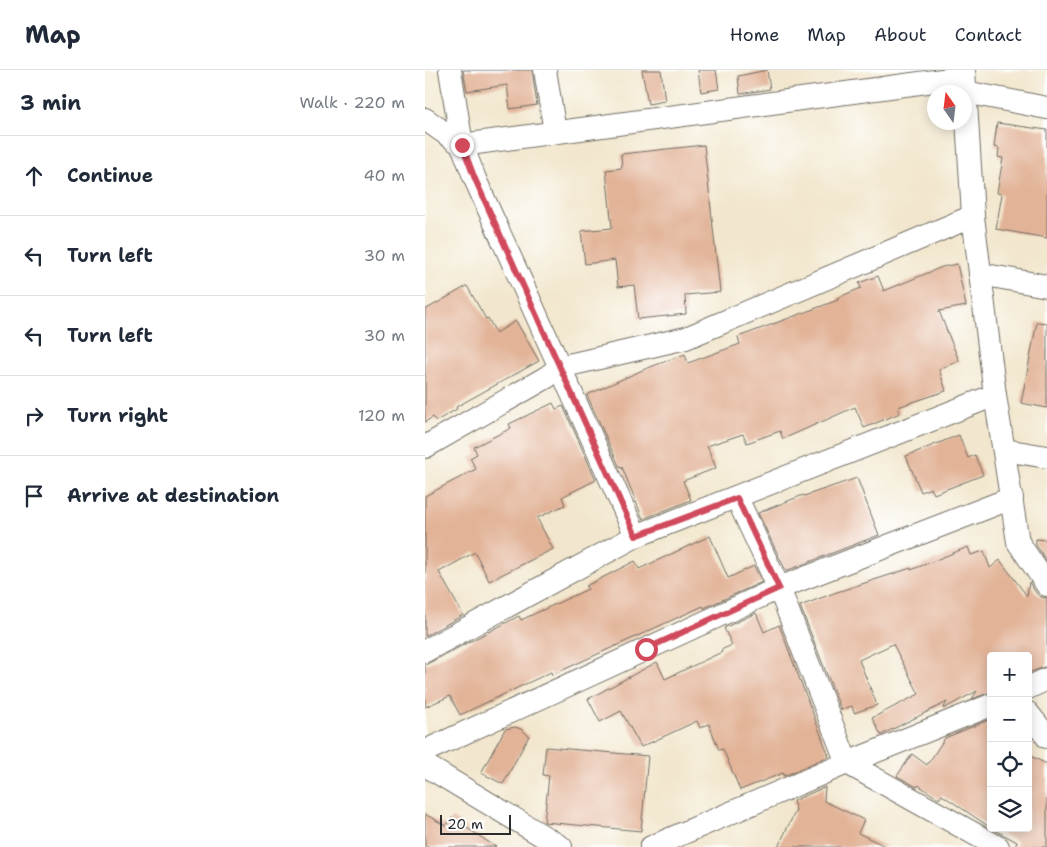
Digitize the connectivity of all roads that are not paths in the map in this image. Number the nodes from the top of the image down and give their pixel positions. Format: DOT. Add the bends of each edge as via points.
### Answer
graph roads {
  1 [pos="450,70"];
  2 [pos="545,70"];
  3 [pos="964,80"];
  4 [pos="1047,108"];
  5 [pos="425,119"];
  6 [pos="555,132"];
  7 [pos="462,145"];
  8 [pos="973,216"];
  9 [pos="980,274"];
  10 [pos="1047,286"];
  11 [pos="560,367"];
  12 [pos="995,395"];
  13 [pos="425,447"];
  14 [pos="1004,450"];
  15 [pos="1047,457"];
  16 [pos="737,498"];
  17 [pos="1011,498"];
  18 [pos="636,536"];
  19 [pos="1047,585"];
  20 [pos="779,588"];
  21 [pos="425,651"];
  22 [pos="1047,679"];
  23 [pos="1032,686"];
  24 [pos="987,707"];
  25 [pos="1032,718"];
  26 [pos="1047,737"];
  27 [pos="425,751"];
  28 [pos="847,763"];
  29 [pos="425,765"];
  30 [pos="561,847"];
  31 [pos="651,847"];
  32 [pos="998,847"];
  1 -- 7 [label="street"];
  2 -- 6 [label="street"];
  3 -- 4 [label="street"];
  3 -- 6 [label="street"];
  3 -- 8 [label="street"];
  5 -- 7 [label="street"];
  6 -- 7 [label="street"];
  7 -- 11 [label="street"];
  8 -- 9 [label="street"];
  8 -- 11 [label="street" via="686,338"];
  9 -- 10 [label="street"];
  9 -- 12 [label="street"];
  11 -- 13 [label="street"];
  11 -- 18 [label="street"];
  12 -- 14 [label="street"];
  12 -- 16 [label="street"];
  14 -- 15 [label="street"];
  14 -- 17 [label="street"];
  16 -- 18 [label="street"];
  16 -- 20 [label="street"];
  17 -- 19 [label="street" via="1019,542"];
  17 -- 20 [label="street"];
  18 -- 21 [label="street"];
  20 -- 27 [label="street"];
  20 -- 28 [label="street"];
  22 -- 23 [label="street"];
  24 -- 28 [label="street"];
  25 -- 26 [label="street"];
  28 -- 31 [label="street"];
  28 -- 32 [label="street"];
  29 -- 30 [label="street"];
}
